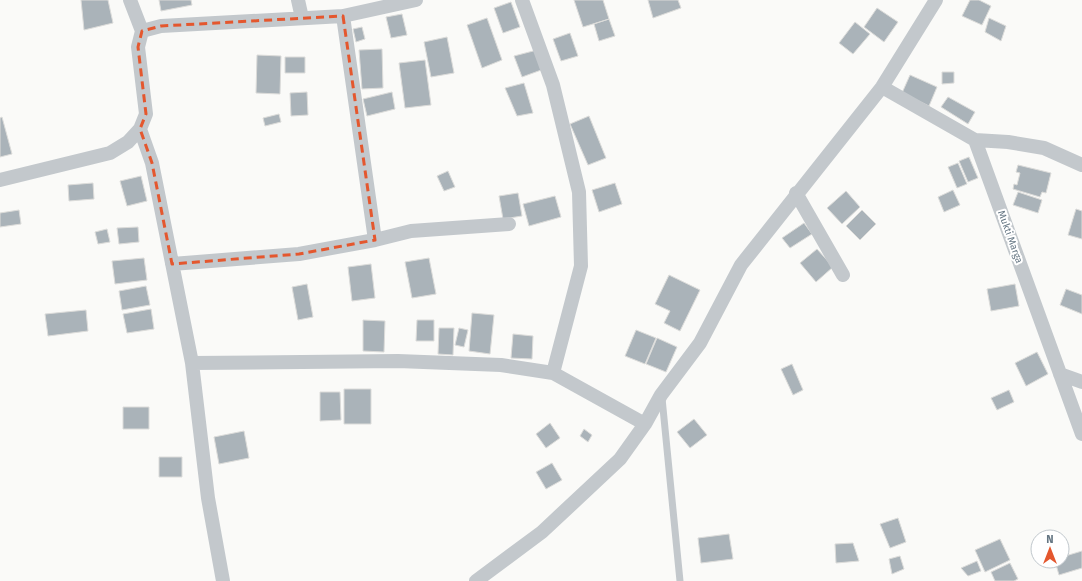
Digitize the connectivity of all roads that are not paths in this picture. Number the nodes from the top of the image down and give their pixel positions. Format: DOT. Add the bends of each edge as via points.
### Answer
graph roads {
  1 [pos="130,0"];
  2 [pos="298,0"];
  3 [pos="416,0"];
  4 [pos="522,0"];
  5 [pos="936,0"];
  6 [pos="343,16"];
  7 [pos="302,18"];
  8 [pos="142,32"];
  9 [pos="882,87"];
  10 [pos="140,130"];
  11 [pos="975,140"];
  12 [pos="1082,165"];
  13 [pos="0,180"];
  14 [pos="796,193"];
  15 [pos="509,224"];
  16 [pos="376,240"];
  17 [pos="172,264"];
  18 [pos="843,275"];
  19 [pos="192,363"];
  20 [pos="553,373"];
  21 [pos="1060,374"];
  22 [pos="1082,382"];
  23 [pos="661,395"];
  24 [pos="645,424"];
  25 [pos="1082,434"];
  26 [pos="223,581"];
  27 [pos="476,581"];
  28 [pos="680,581"];
  1 -- 8 [label="street"];
  2 -- 7 [label="street"];
  3 -- 6 [label="street"];
  4 -- 20 [label="street" via="553,85 579,192 581,266"];
  5 -- 9 [label="street"];
  6 -- 7 [label="street"];
  6 -- 16 [label="street"];
  7 -- 8 [label="street" via="161,26"];
  8 -- 10 [label="street" via="138,47 146,114"];
  9 -- 11 [label="street"];
  9 -- 14 [label="street"];
  10 -- 13 [label="street" via="128,142 110,153"];
  10 -- 17 [label="street" via="152,163"];
  11 -- 12 [label="street" via="1044,148"];
  11 -- 21 [label="street, Mukti Marga"];
  14 -- 18 [label="street"];
  14 -- 23 [label="street" via="741,265 700,343"];
  15 -- 16 [label="street" via="412,231"];
  16 -- 17 [label="street" via="298,254"];
  17 -- 19 [label="street"];
  19 -- 20 [label="street" via="398,361 501,365"];
  19 -- 26 [label="street" via="208,498"];
  20 -- 24 [label="street"];
  21 -- 22 [label="street"];
  21 -- 25 [label="street, Mukti Marga"];
  23 -- 24 [label="street"];
  23 -- 28 [label="lane"];
  24 -- 27 [label="street" via="620,459 542,532"];
}
